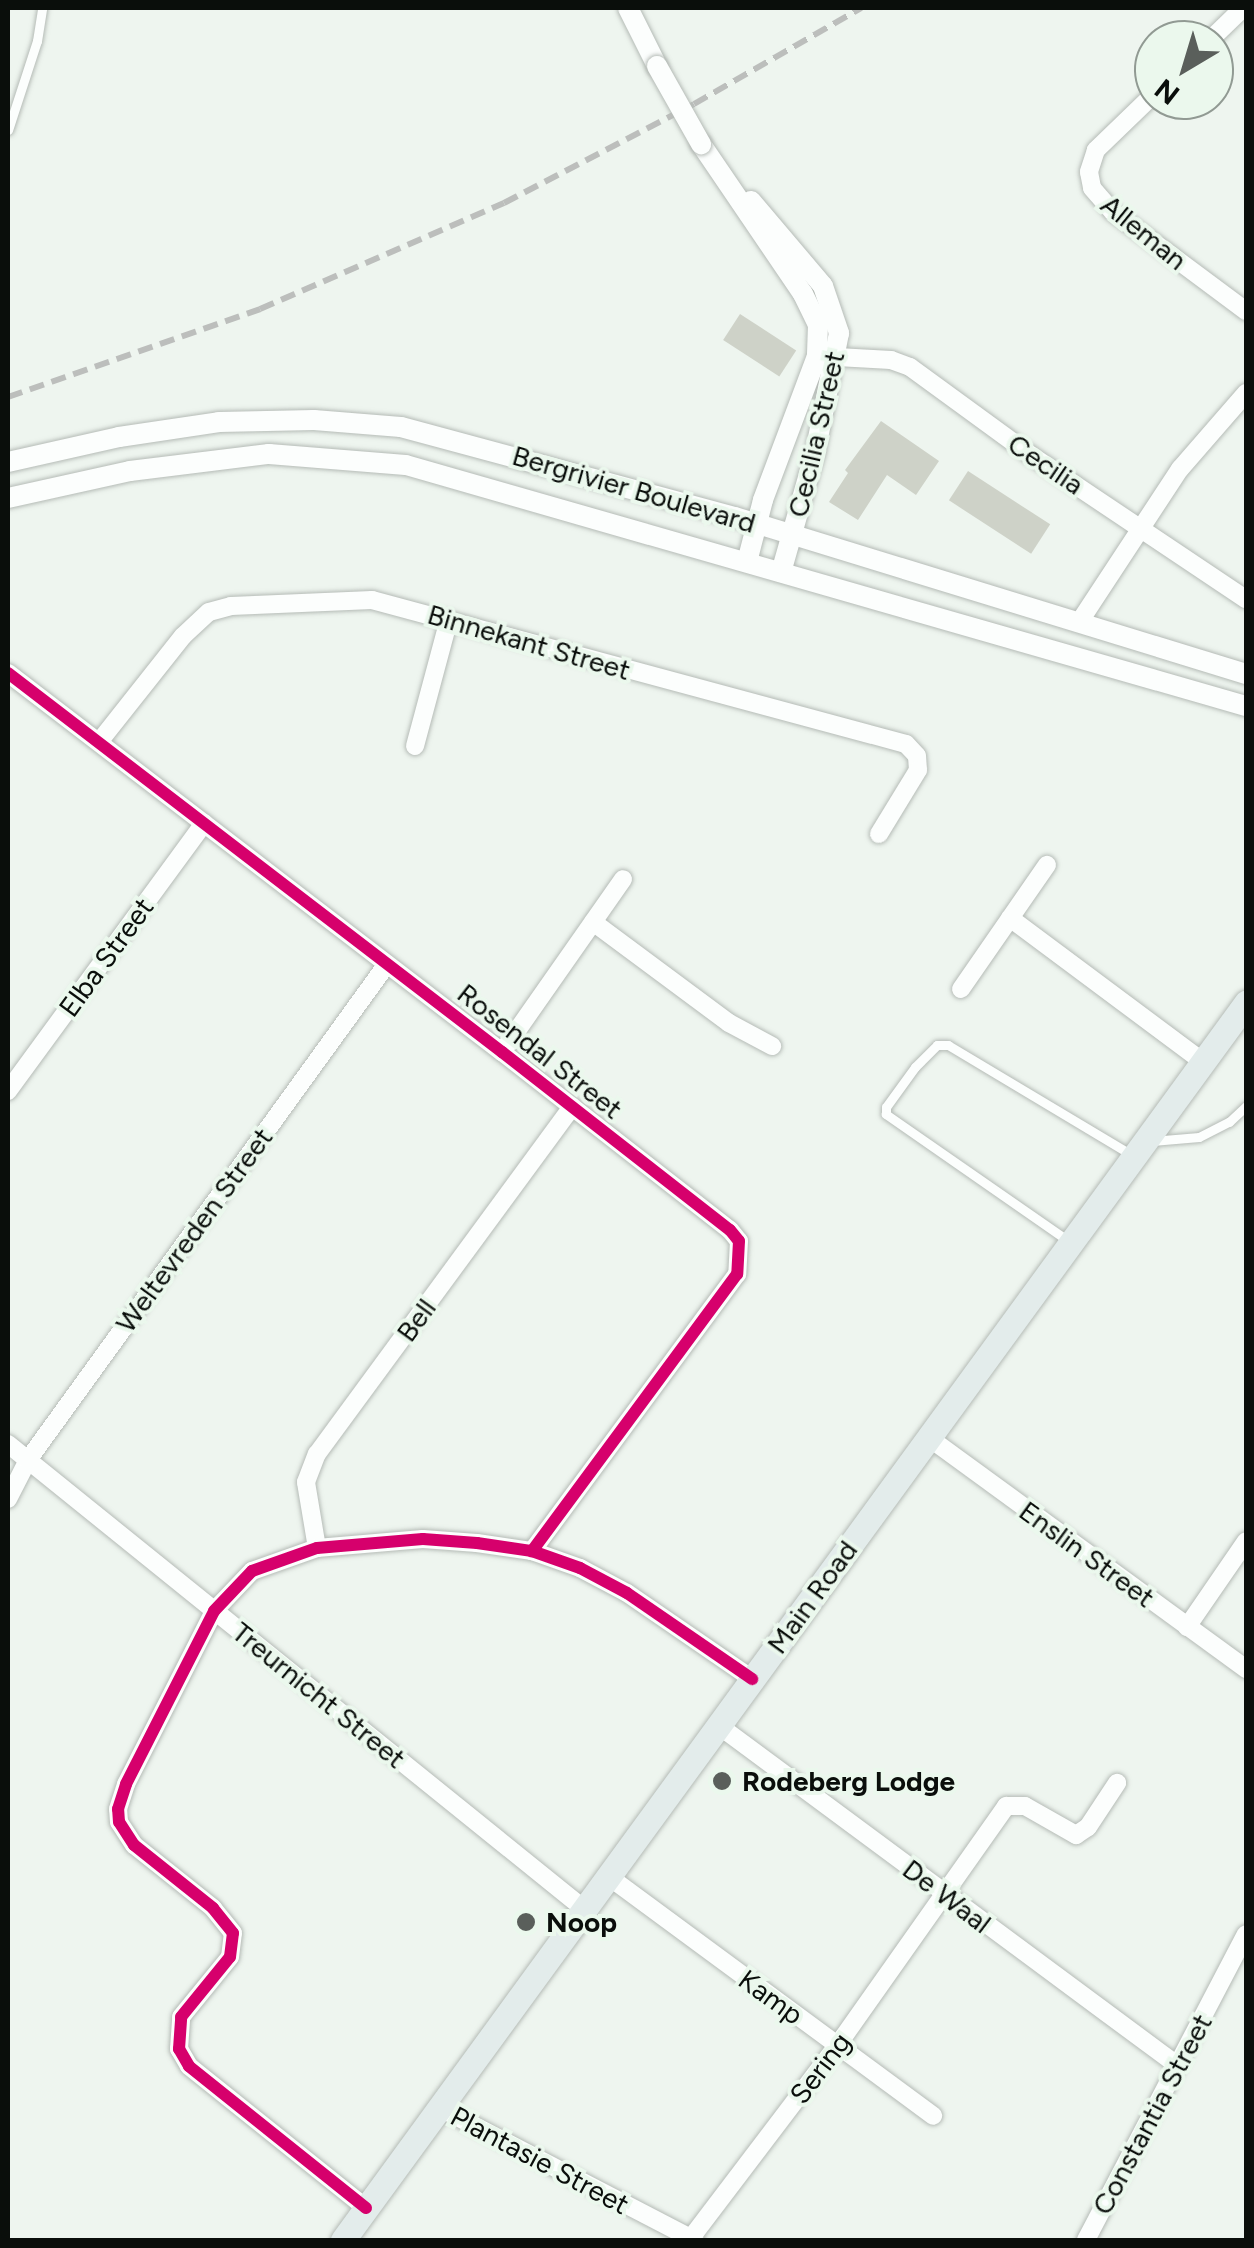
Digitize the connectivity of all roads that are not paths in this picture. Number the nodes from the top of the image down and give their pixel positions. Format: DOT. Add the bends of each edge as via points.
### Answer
graph roads {
  1 [pos="42,8"];
  2 [pos="628,8"];
  3 [pos="1134,113"];
  4 [pos="8,130"];
  5 [pos="706,152"];
  6 [pos="1246,311"];
  7 [pos="838,357"];
  8 [pos="1246,393"];
  9 [pos="8,462"];
  10 [pos="8,498"];
  11 [pos="757,524"];
  12 [pos="1140,526"];
  13 [pos="792,535"];
  14 [pos="747,562"];
  15 [pos="780,572"];
  16 [pos="1246,599"];
  17 [pos="448,619"];
  18 [pos="1080,620"];
  19 [pos="1246,674"];
  20 [pos="11,685"];
  21 [pos="1246,706"];
  22 [pos="99,742"];
  23 [pos="414,746"];
  24 [pos="204,823"];
  25 [pos="879,834"];
  26 [pos="1046,865"];
  27 [pos="624,878"];
  28 [pos="1010,918"];
  29 [pos="593,922"];
  30 [pos="387,964"];
  31 [pos="961,989"];
  32 [pos="1246,1003"];
  33 [pos="772,1046"];
  34 [pos="502,1052"];
  35 [pos="1204,1062"];
  36 [pos="8,1091"];
  37 [pos="1246,1106"];
  38 [pos="572,1107"];
  39 [pos="1139,1149"];
  40 [pos="1069,1242"];
  41 [pos="928,1437"];
  42 [pos="8,1444"];
  43 [pos="28,1460"];
  44 [pos="8,1499"];
  45 [pos="1246,1541"];
  46 [pos="317,1548"];
  47 [pos="532,1551"];
  48 [pos="214,1611"];
  49 [pos="1188,1627"];
  50 [pos="1246,1669"];
  51 [pos="752,1679"];
  52 [pos="718,1725"];
  53 [pos="1117,1783"];
  54 [pos="608,1876"];
  55 [pos="943,1894"];
  56 [pos="584,1909"];
  57 [pos="1246,1934"];
  58 [pos="837,2046"];
  59 [pos="1177,2065"];
  60 [pos="438,2107"];
  61 [pos="933,2116"];
  62 [pos="366,2208"];
  63 [pos="693,2239"];
  64 [pos="343,2240"];
  65 [pos="1086,2240"];
  1 -- 4 [label="lane"];
  2 -- 5 [label="street, Cecilia Street, bridge"];
  3 -- 6 [label="street, Alleman" via="1096,150 1092,188 1113,212"];
  5 -- 7 [label="street, Cecilia Street" via="824,286 836,314"];
  5 -- 11 [label="street, Cecilia Street" via="818,325 817,356"];
  7 -- 12 [label="street, Cecilia" via="910,366"];
  7 -- 13 [label="street, Cecilia Street"];
  8 -- 12 [label="street"];
  9 -- 11 [label="street, Bergrivier Boulevard" via="201,424 357,422 498,450"];
  10 -- 14 [label="street, Bergrivier Boulevard" via="175,463 270,454 364,458 443,474"];
  11 -- 13 [label="street, Bergrivier Boulevard"];
  11 -- 14 [label="street, Cecilia Street"];
  12 -- 16 [label="street, Cecilia"];
  12 -- 18 [label="street"];
  13 -- 15 [label="street, Cecilia Street"];
  13 -- 18 [label="street, Bergrivier Boulevard"];
  14 -- 15 [label="street, Bergrivier Boulevard"];
  15 -- 21 [label="street, Bergrivier Boulevard"];
  17 -- 22 [label="street, Binnekant Street" via="349,599 219,608 196,622"];
  17 -- 23 [label="street"];
  17 -- 25 [label="street, Binnekant Street" via="906,744 918,770"];
  18 -- 19 [label="street, Bergrivier Boulevard"];
  20 -- 22 [label="street, Rosendal Street"];
  22 -- 24 [label="street, Rosendal Street"];
  24 -- 30 [label="street, Rosendal Street"];
  24 -- 36 [label="street, Elba Street"];
  26 -- 28 [label="street"];
  27 -- 29 [label="street"];
  28 -- 31 [label="street"];
  28 -- 35 [label="street"];
  29 -- 33 [label="street" via="729,1023"];
  29 -- 34 [label="street"];
  30 -- 34 [label="street, Rosendal Street"];
  30 -- 43 [label="street, Weltevreden Street"];
  32 -- 35 [label="main road, Main Road"];
  34 -- 38 [label="street, Rosendal Street"];
  35 -- 39 [label="main road, Main Road"];
  37 -- 39 [label="lane" via="1198,1136"];
  38 -- 46 [label="street, Bell" via="314,1461 306,1482"];
  38 -- 47 [label="street, Rosendal Street" via="730,1230 741,1264"];
  39 -- 40 [label="main road, Main Road"];
  39 -- 40 [label="lane" via="948,1045 937,1044 916,1067 886,1114"];
  40 -- 41 [label="main road, Main Road"];
  41 -- 49 [label="street, Enslin Street"];
  41 -- 51 [label="main road, Main Road"];
  42 -- 43 [label="street, Treurnicht Street"];
  43 -- 44 [label="street, Weltevreden Street"];
  43 -- 48 [label="street, Treurnicht Street"];
  45 -- 49 [label="street"];
  46 -- 47 [label="street" via="423,1539"];
  46 -- 48 [label="street" via="252,1571"];
  47 -- 51 [label="street" via="628,1593"];
  48 -- 56 [label="street, Treurnicht Street"];
  48 -- 62 [label="street" via="126,1784 119,1822 134,1846 213,1908 233,1933 230,1957 180,2017 179,2049 189,2066"];
  49 -- 50 [label="street, Enslin Street"];
  51 -- 52 [label="main road, Main Road"];
  52 -- 54 [label="main road, Main Road"];
  52 -- 55 [label="street, De Waal"];
  53 -- 55 [label="street, Sering" via="1088,1828 1076,1835 1025,1806 1006,1806"];
  54 -- 56 [label="main road, Main Road"];
  54 -- 58 [label="street, Kamp"];
  55 -- 58 [label="street, Sering"];
  55 -- 59 [label="street, De Waal"];
  56 -- 60 [label="main road, Main Road"];
  57 -- 59 [label="street, Constantia Street"];
  58 -- 61 [label="street, Kamp"];
  58 -- 63 [label="street, Sering"];
  59 -- 65 [label="street, Constantia Street"];
  60 -- 62 [label="main road, Main Road"];
  60 -- 63 [label="street, Plantasie Street"];
  62 -- 64 [label="main road, Main Road"];
}
